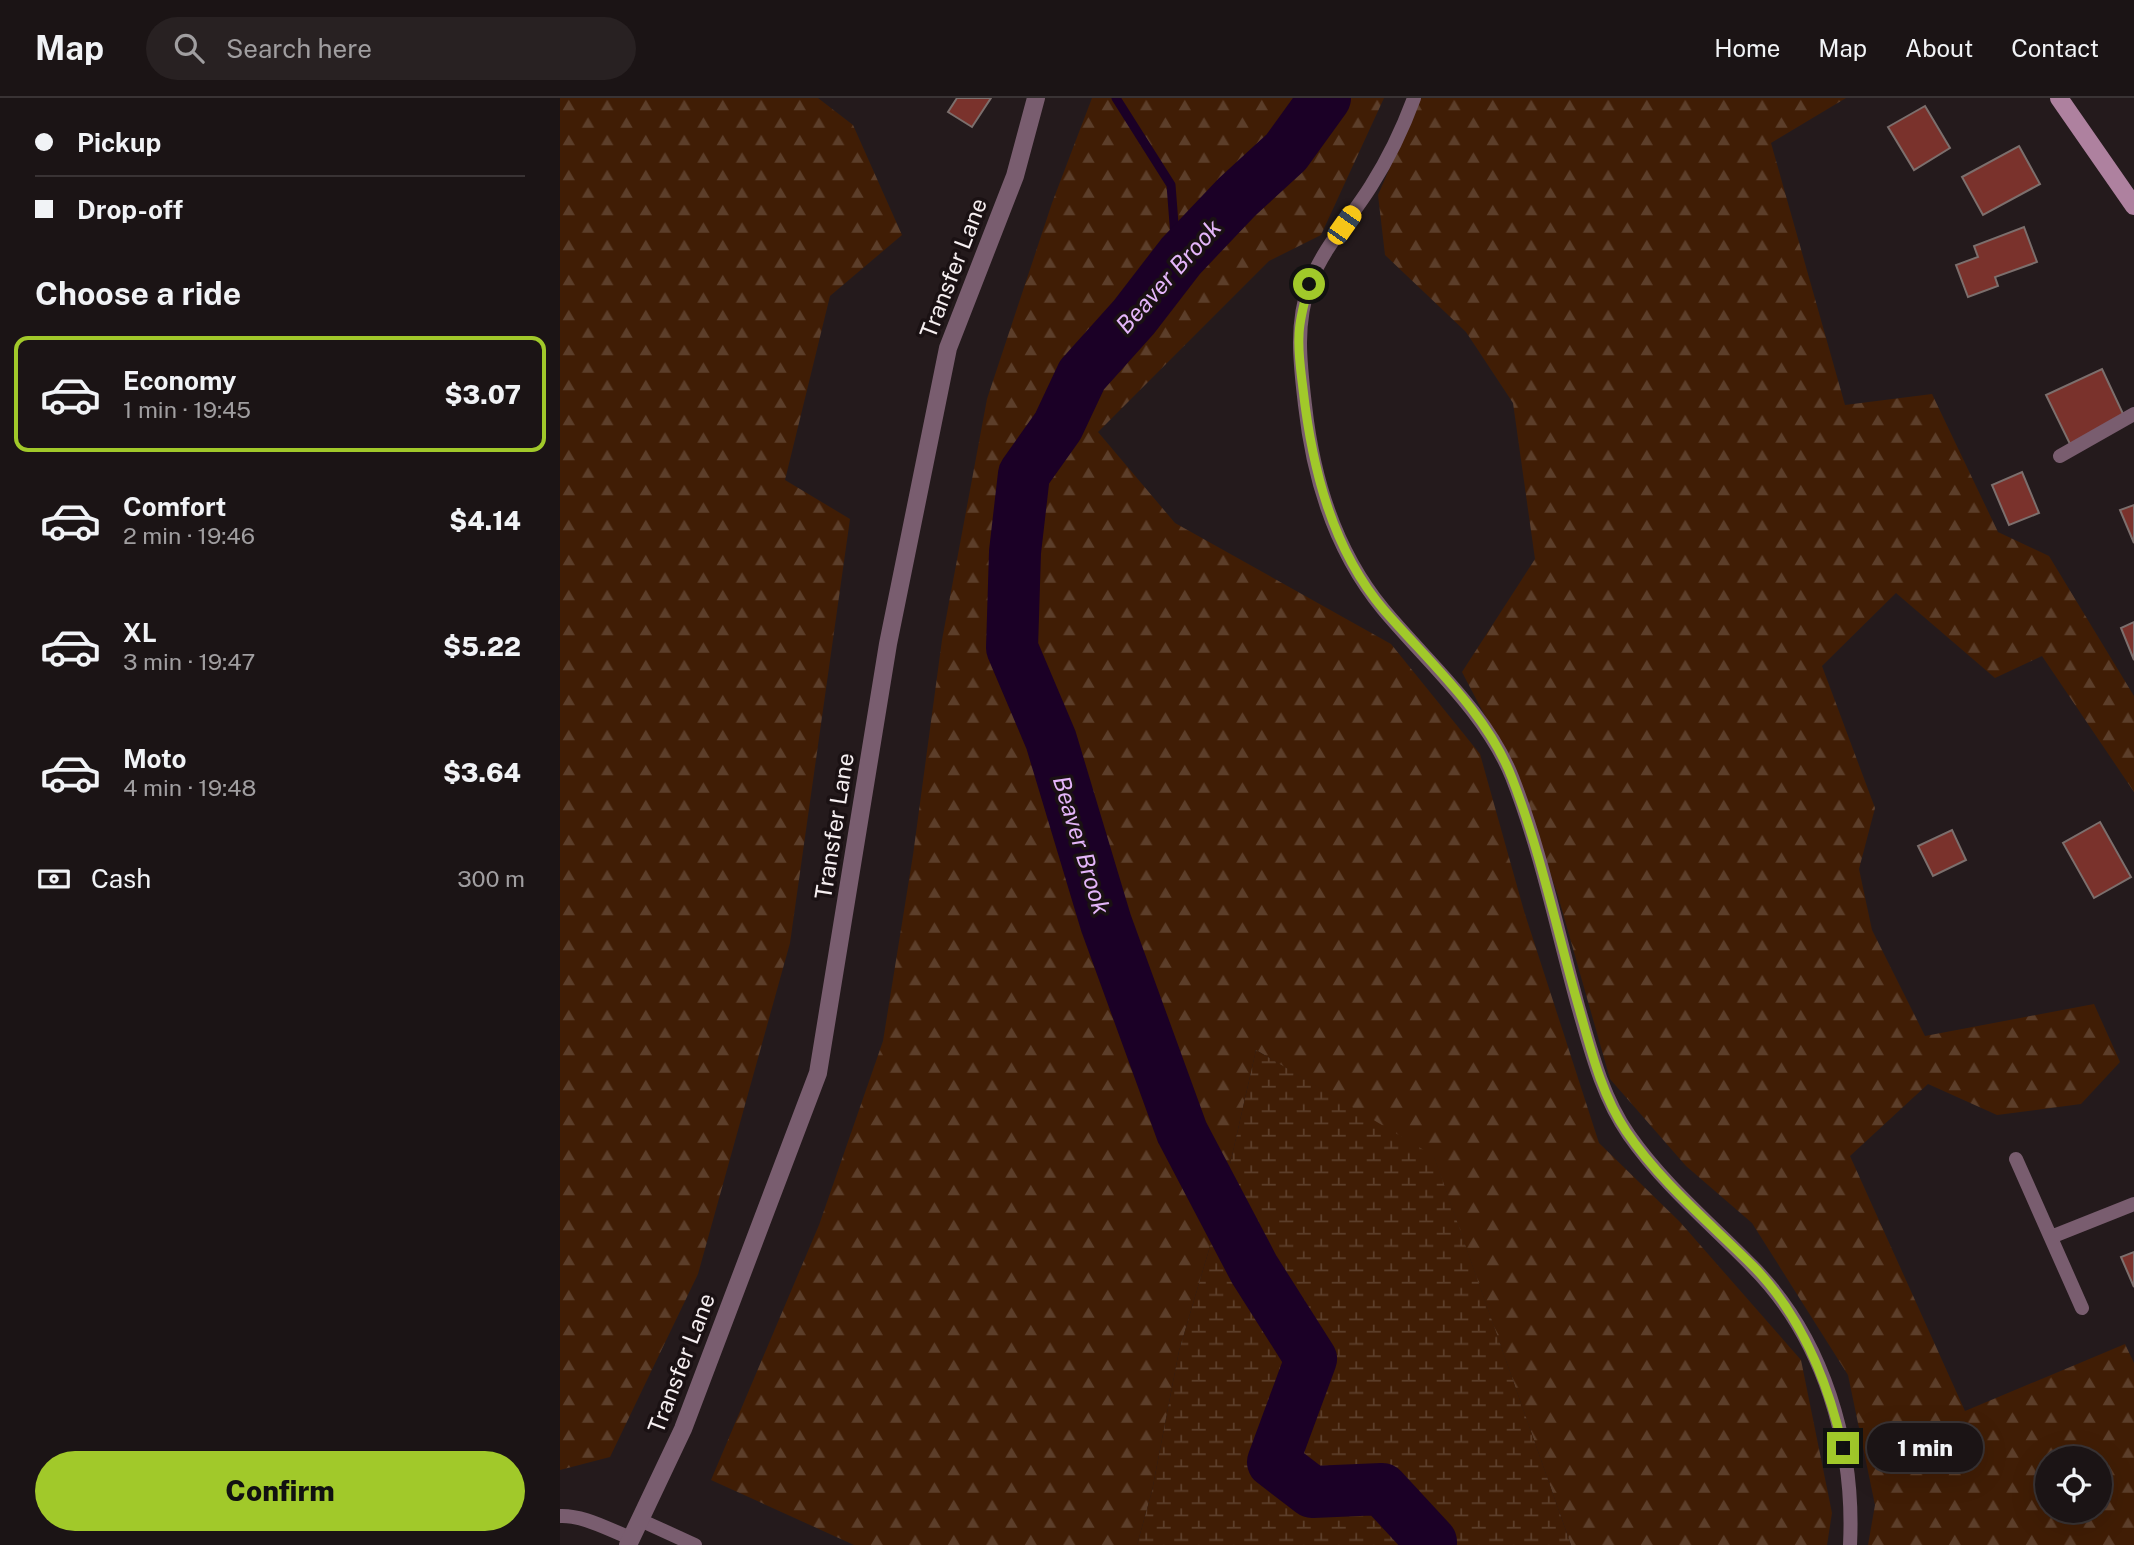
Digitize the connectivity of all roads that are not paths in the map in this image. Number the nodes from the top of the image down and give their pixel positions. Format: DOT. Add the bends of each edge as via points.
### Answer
graph roads {
  1 [pos="1037,98"];
  2 [pos="1414,98"];
  3 [pos="2059,98"];
  4 [pos="2134,206"];
  5 [pos="2134,414"];
  6 [pos="2060,456"];
  7 [pos="2016,1159"];
  8 [pos="2134,1204"];
  9 [pos="2051,1237"];
  10 [pos="2082,1308"];
  11 [pos="560,1516"];
  12 [pos="640,1520"];
  13 [pos="630,1542"];
  14 [pos="695,1545"];
  15 [pos="1850,1545"];
  1 -- 12 [label="street, Transfer Lane" via="1015,176 948,348 888,644 818,1073 683,1429"];
  2 -- 15 [label="lane" via="1373,184 1318,264 1303,309 1299,356 1306,418 1325,499 1364,584 1475,714 1505,762 1530,830 1593,1061 1613,1110 1664,1179 1777,1295 1817,1363 1843,1448 1850,1495"];
  3 -- 4 [label="street"];
  5 -- 6 [label="lane"];
  7 -- 9 [label="lane"];
  8 -- 9 [label="lane"];
  9 -- 10 [label="lane"];
  11 -- 13 [label="lane" via="577,1518"];
  12 -- 13 [label="street, Transfer Lane"];
  12 -- 14 [label="lane"];
}
